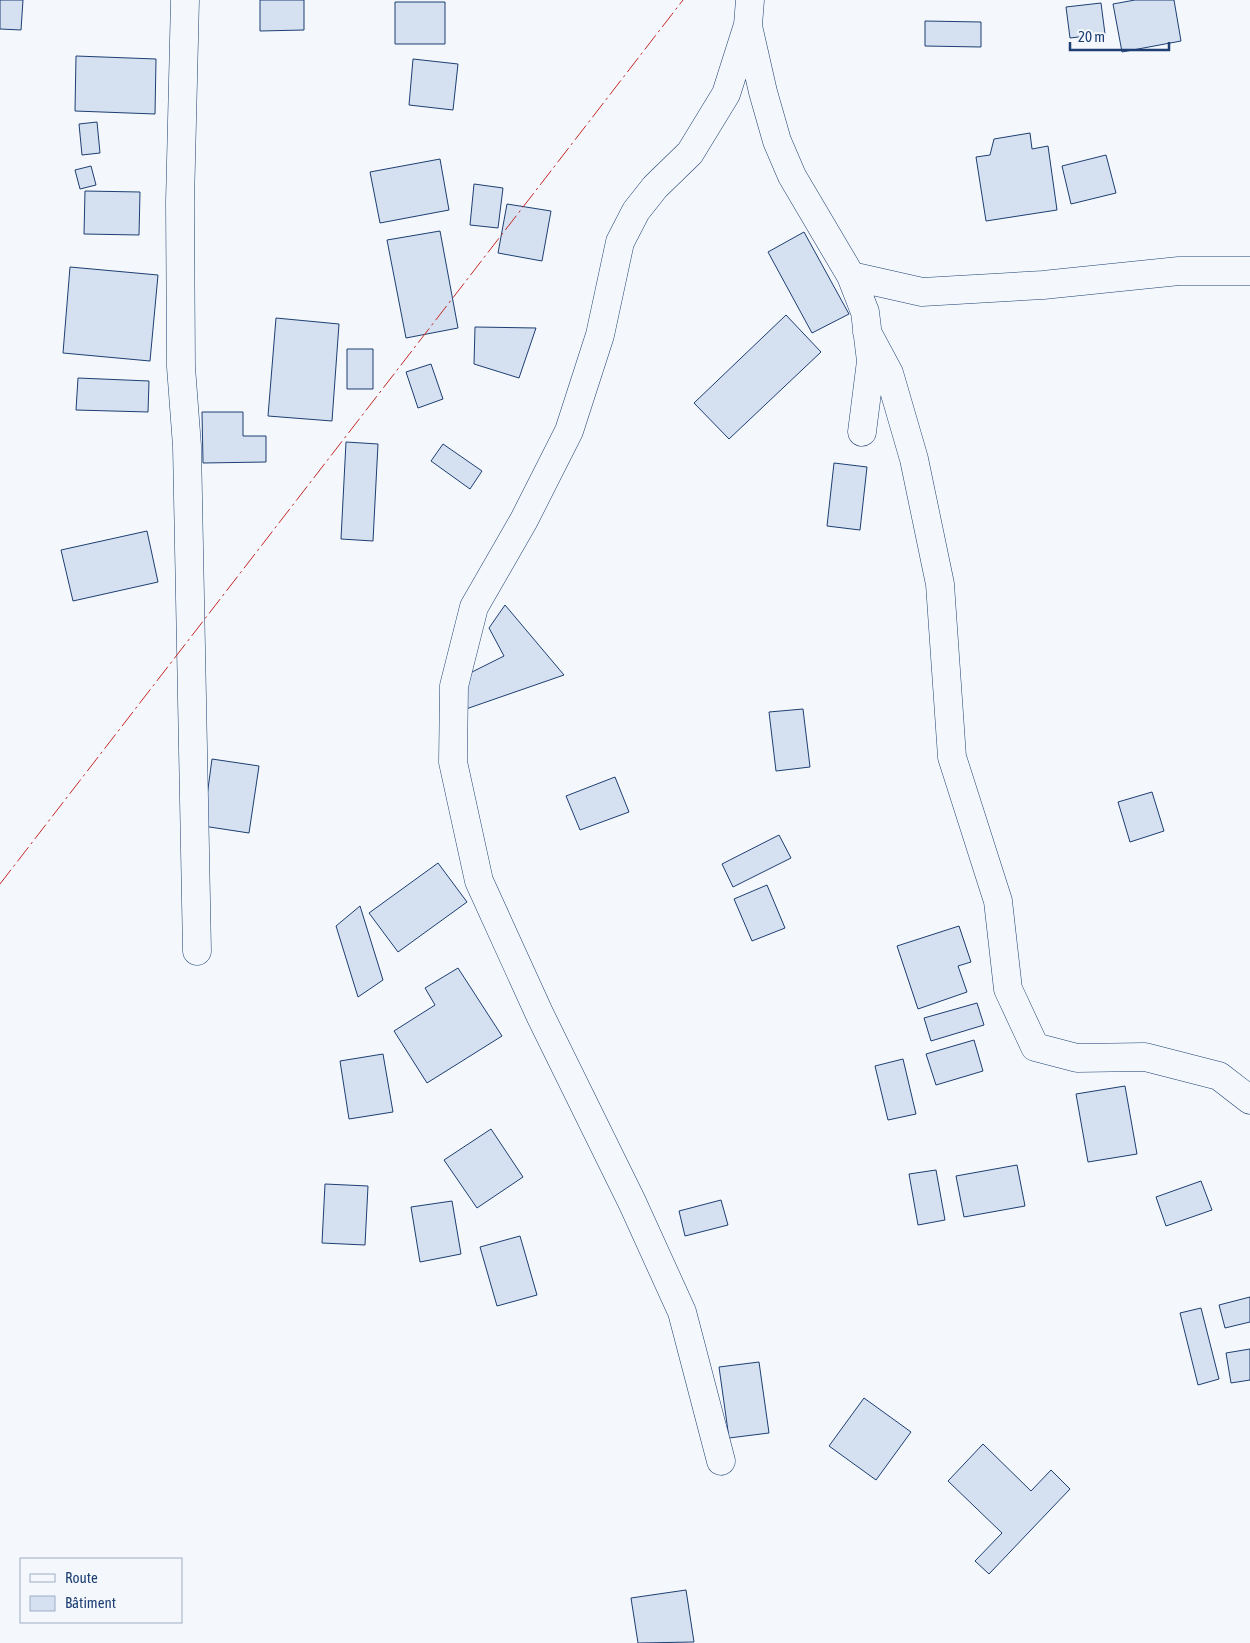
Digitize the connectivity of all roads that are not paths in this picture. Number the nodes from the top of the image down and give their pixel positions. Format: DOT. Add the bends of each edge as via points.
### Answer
graph roads {
  1 [pos="185,0"];
  2 [pos="749,12"];
  3 [pos="1250,271"];
  4 [pos="851,276"];
  5 [pos="868,332"];
  6 [pos="862,432"];
  7 [pos="197,951"];
  8 [pos="1250,1100"];
  9 [pos="721,1461"];
  1 -- 7 [label="street" via="180,202 181,368 187,446"];
  2 -- 4 [label="street" via="763,92 777,141 792,176"];
  2 -- 9 [label="street" via="726,94 690,153 636,210 620,242 600,336 569,430 524,520 474,606 454,686 453,762 479,881 682,1312"];
  3 -- 4 [label="street" via="1180,271 1043,285 922,292"];
  4 -- 5 [label="street" via="865,312"];
  5 -- 6 [label="street" via="871,361"];
  5 -- 8 [label="street" via="889,373 914,458 940,584 952,757 998,901 1008,989 1035,1047 1077,1058 1154,1059 1220,1076"];
}
